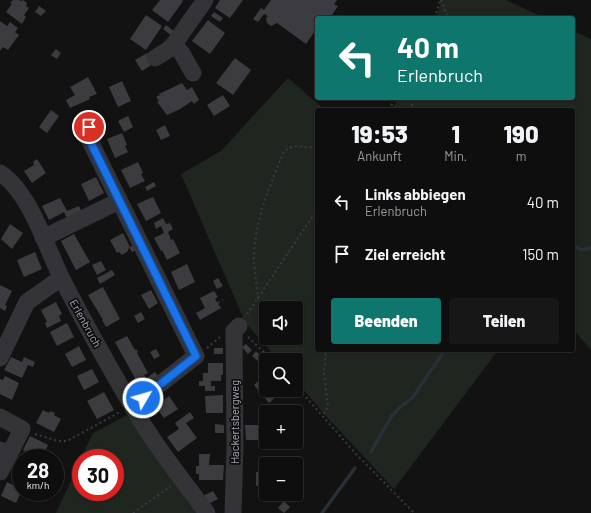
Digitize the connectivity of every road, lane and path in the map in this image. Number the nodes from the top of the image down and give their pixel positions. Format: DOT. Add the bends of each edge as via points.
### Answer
graph roads {
  1 [pos="205,0"];
  2 [pos="441,0"];
  3 [pos="436,16"];
  4 [pos="447,16"];
  5 [pos="174,44"];
  6 [pos="155,58"];
  7 [pos="193,73"];
  8 [pos="89,127"];
  9 [pos="315,148"];
  10 [pos="0,173"];
  11 [pos="119,201"];
  12 [pos="315,213"];
  13 [pos="43,238"];
  14 [pos="61,278"];
  15 [pos="258,299"];
  16 [pos="223,300"];
  17 [pos="218,303"];
  18 [pos="237,328"];
  19 [pos="326,352"];
  20 [pos="265,353"];
  21 [pos="196,356"];
  22 [pos="0,358"];
  23 [pos="303,394"];
  24 [pos="132,406"];
  25 [pos="324,414"];
  26 [pos="0,417"];
  27 [pos="22,429"];
  28 [pos="4,453"];
  29 [pos="0,472"];
  30 [pos="182,479"];
  31 [pos="133,513"];
  32 [pos="207,513"];
  33 [pos="233,513"];
  34 [pos="414,513"];
  1 -- 5 [label="street"];
  2 -- 3 [label="path"];
  2 -- 4 [label="path"];
  5 -- 6 [label="street"];
  5 -- 7 [label="street"];
  8 -- 11 [label="street" via="89,139"];
  9 -- 15 [label="path" via="294,146 284,150 267,191 257,230 254,262"];
  10 -- 13 [label="street, Erlenbruch" via="8,178 24,197"];
  11 -- 13 [label="street"];
  11 -- 21 [label="street"];
  12 -- 15 [label="path"];
  13 -- 14 [label="street, Erlenbruch"];
  14 -- 22 [label="street" via="27,302"];
  14 -- 24 [label="street, Erlenbruch"];
  15 -- 18 [label="path"];
  16 -- 17 [label="path"];
  18 -- 20 [label="path"];
  18 -- 21 [label="path" via="226,332"];
  18 -- 33 [label="street, Hackertsbergweg"];
  19 -- 25 [label="path" via="324,373 328,406"];
  21 -- 24 [label="street"];
  23 -- 34 [label="path" via="356,454"];
  24 -- 27 [label="path" via="67,441 58,441"];
  24 -- 30 [label="street, Erlenbruch"];
  26 -- 27 [label="street"];
  27 -- 28 [label="street"];
  28 -- 29 [label="street"];
  30 -- 31 [label="path"];
  30 -- 32 [label="street, Erlenbruch"];
}
